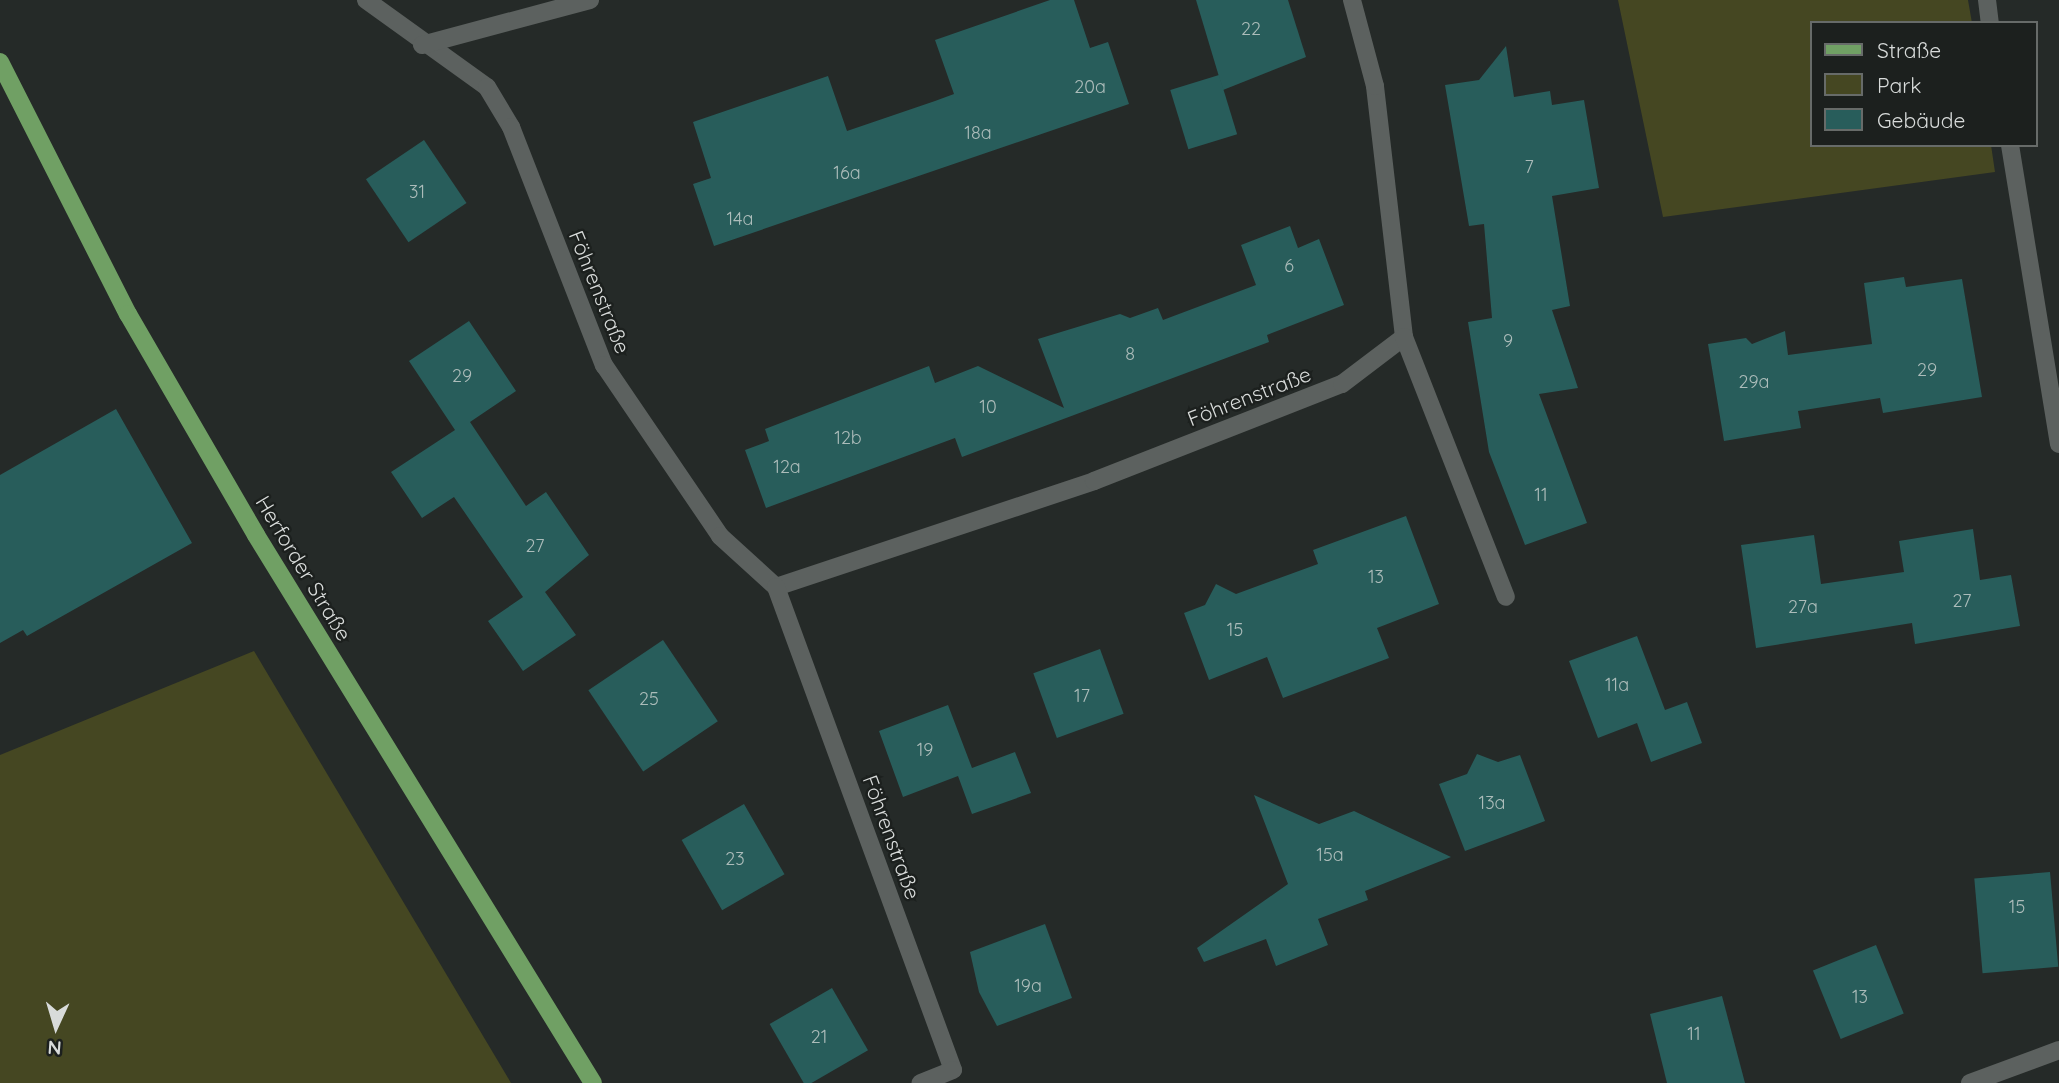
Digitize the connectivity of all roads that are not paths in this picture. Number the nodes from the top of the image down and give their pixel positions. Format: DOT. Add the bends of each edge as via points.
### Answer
graph roads {
  1 [pos="366,0"];
  2 [pos="590,0"];
  3 [pos="1352,0"];
  4 [pos="1987,0"];
  5 [pos="1990,21"];
  6 [pos="422,45"];
  7 [pos="0,62"];
  8 [pos="2010,147"];
  9 [pos="1404,337"];
  10 [pos="2053,365"];
  11 [pos="2059,444"];
  12 [pos="776,587"];
  13 [pos="1506,597"];
  14 [pos="2059,1049"];
  15 [pos="593,1083"];
  16 [pos="920,1083"];
  17 [pos="1970,1083"];
  1 -- 6 [label="street, Föhrenstraße"];
  2 -- 6 [label="street"];
  3 -- 9 [label="street" via="1376,86"];
  4 -- 5 [label="street"];
  6 -- 12 [label="street, Föhrenstraße" via="487,87 511,127 604,365 720,536"];
  7 -- 15 [label="main road, Herforder Straße" via="128,314 256,535"];
  8 -- 10 [label="street"];
  9 -- 12 [label="street, Föhrenstraße" via="1342,384 1094,481"];
  9 -- 13 [label="street"];
  10 -- 11 [label="street"];
  12 -- 16 [label="street, Föhrenstraße" via="953,1070"];
  14 -- 17 [label="street"];
}
